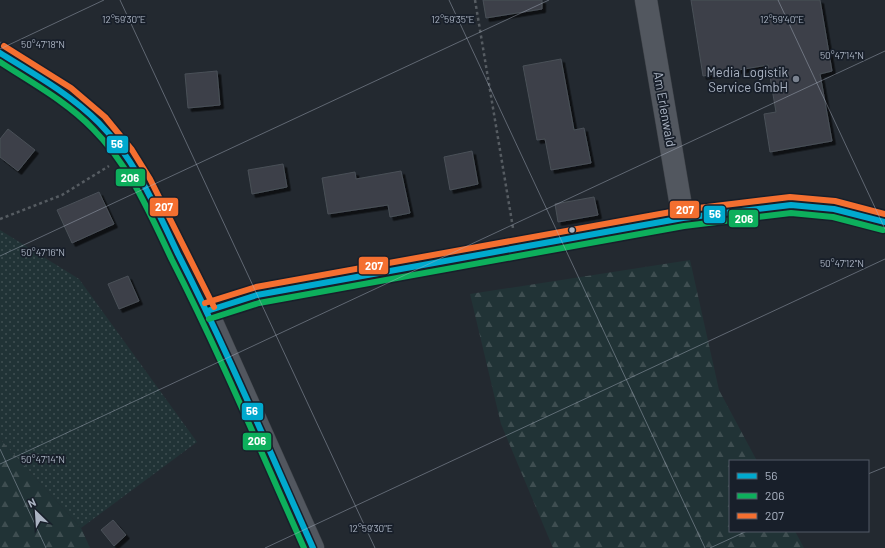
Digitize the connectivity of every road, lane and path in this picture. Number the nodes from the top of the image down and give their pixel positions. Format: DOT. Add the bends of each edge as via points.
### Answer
graph roads {
  1 [pos="475,0"];
  2 [pos="646,0"];
  3 [pos="0,53"];
  4 [pos="126,155"];
  5 [pos="683,218"];
  6 [pos="0,219"];
  7 [pos="885,222"];
  8 [pos="517,248"];
  9 [pos="207,311"];
  10 [pos="313,548"];
  1 -- 8 [label="path"];
  2 -- 5 [label="street, Am Erlenwald"];
  3 -- 4 [label="street" via="66,94 99,123"];
  4 -- 6 [label="path" via="62,194"];
  4 -- 9 [label="street" via="143,183"];
  5 -- 7 [label="street" via="791,205 834,208"];
  5 -- 8 [label="street"];
  8 -- 9 [label="street" via="257,295"];
  9 -- 10 [label="street"];
}
